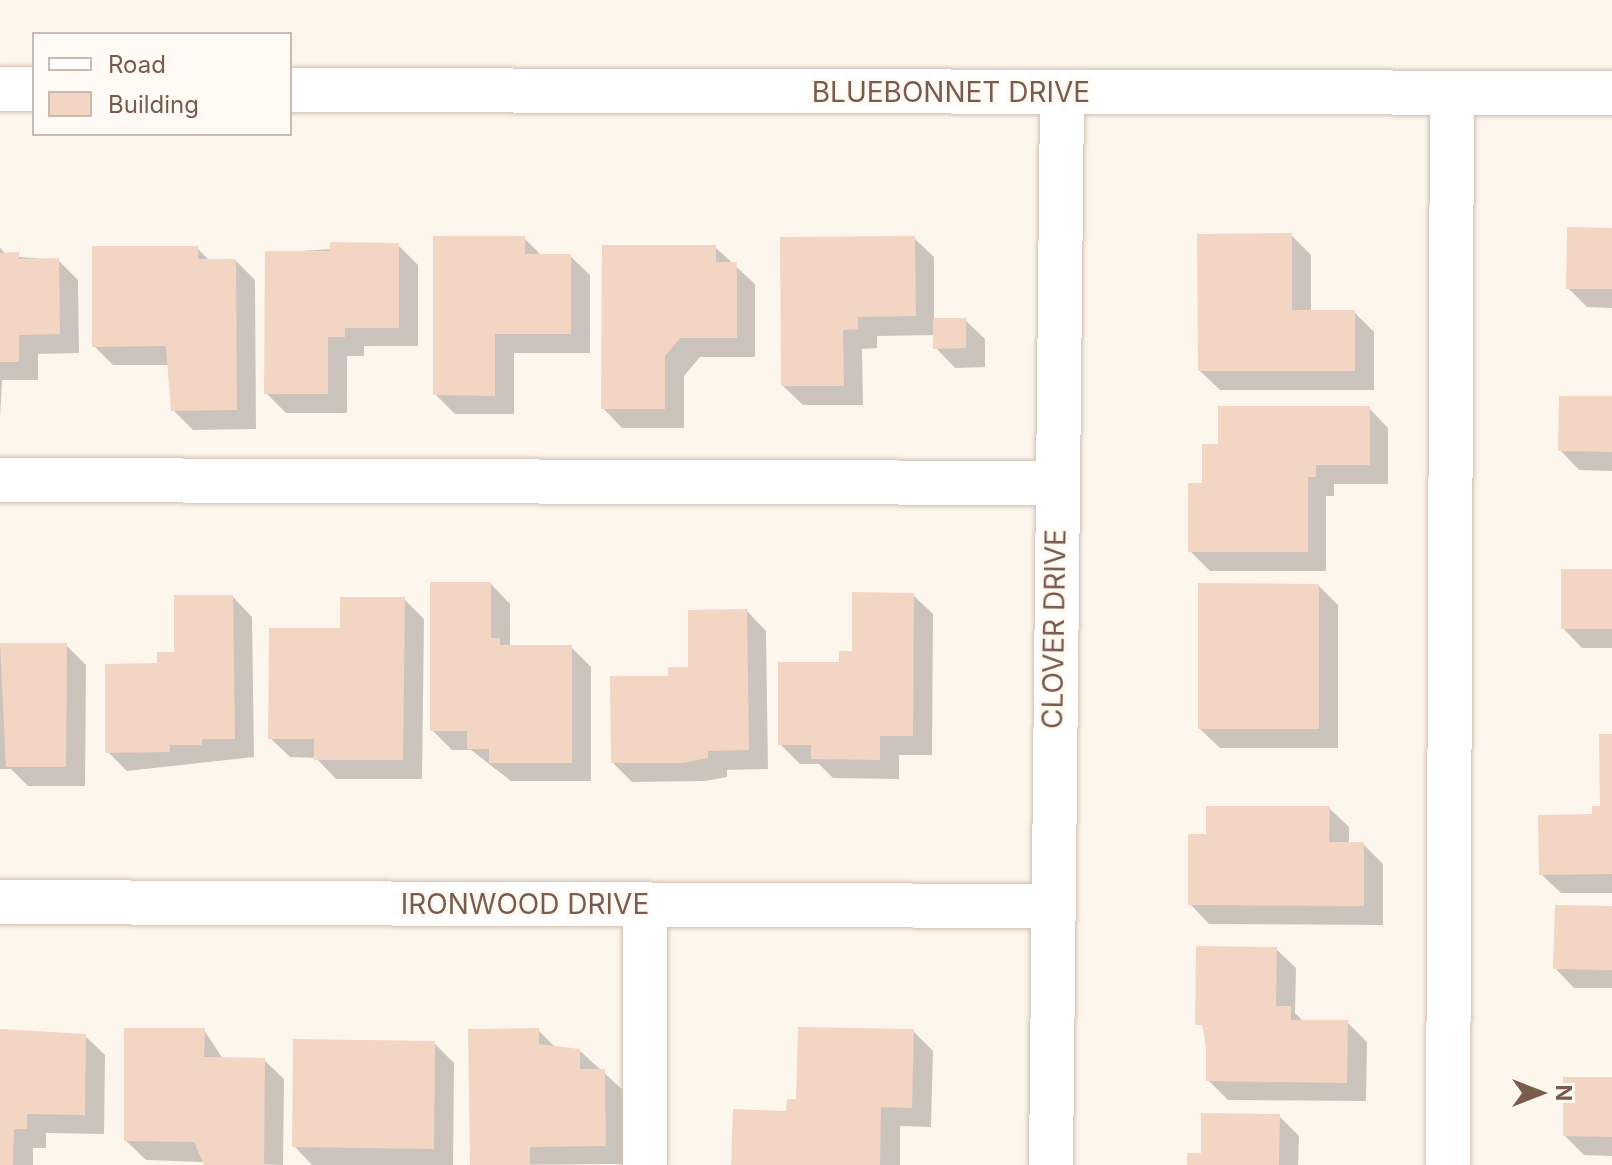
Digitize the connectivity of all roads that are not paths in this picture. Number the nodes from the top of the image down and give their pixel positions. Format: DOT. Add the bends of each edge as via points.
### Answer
graph roads {
  1 [pos="0,89"];
  2 [pos="32,89"];
  3 [pos="292,90"];
  4 [pos="1062,92"];
  5 [pos="1452,93"];
  6 [pos="1612,93"];
  7 [pos="0,480"];
  8 [pos="1056,483"];
  9 [pos="0,902"];
  10 [pos="645,904"];
  11 [pos="1050,906"];
  12 [pos="645,1165"];
  13 [pos="1051,1165"];
  14 [pos="1448,1165"];
  1 -- 2 [label="street"];
  3 -- 4 [label="street, BLUEBONNET DRIVE"];
  4 -- 5 [label="street, BLUEBONNET DRIVE"];
  4 -- 8 [label="street, CLOVER DRIVE"];
  5 -- 6 [label="street, BLUEBONNET DRIVE"];
  5 -- 14 [label="street"];
  7 -- 8 [label="street"];
  8 -- 11 [label="street, CLOVER DRIVE"];
  9 -- 10 [label="street, IRONWOOD DRIVE"];
  10 -- 11 [label="street, IRONWOOD DRIVE"];
  10 -- 12 [label="street"];
  11 -- 13 [label="street, CLOVER DRIVE"];
}
